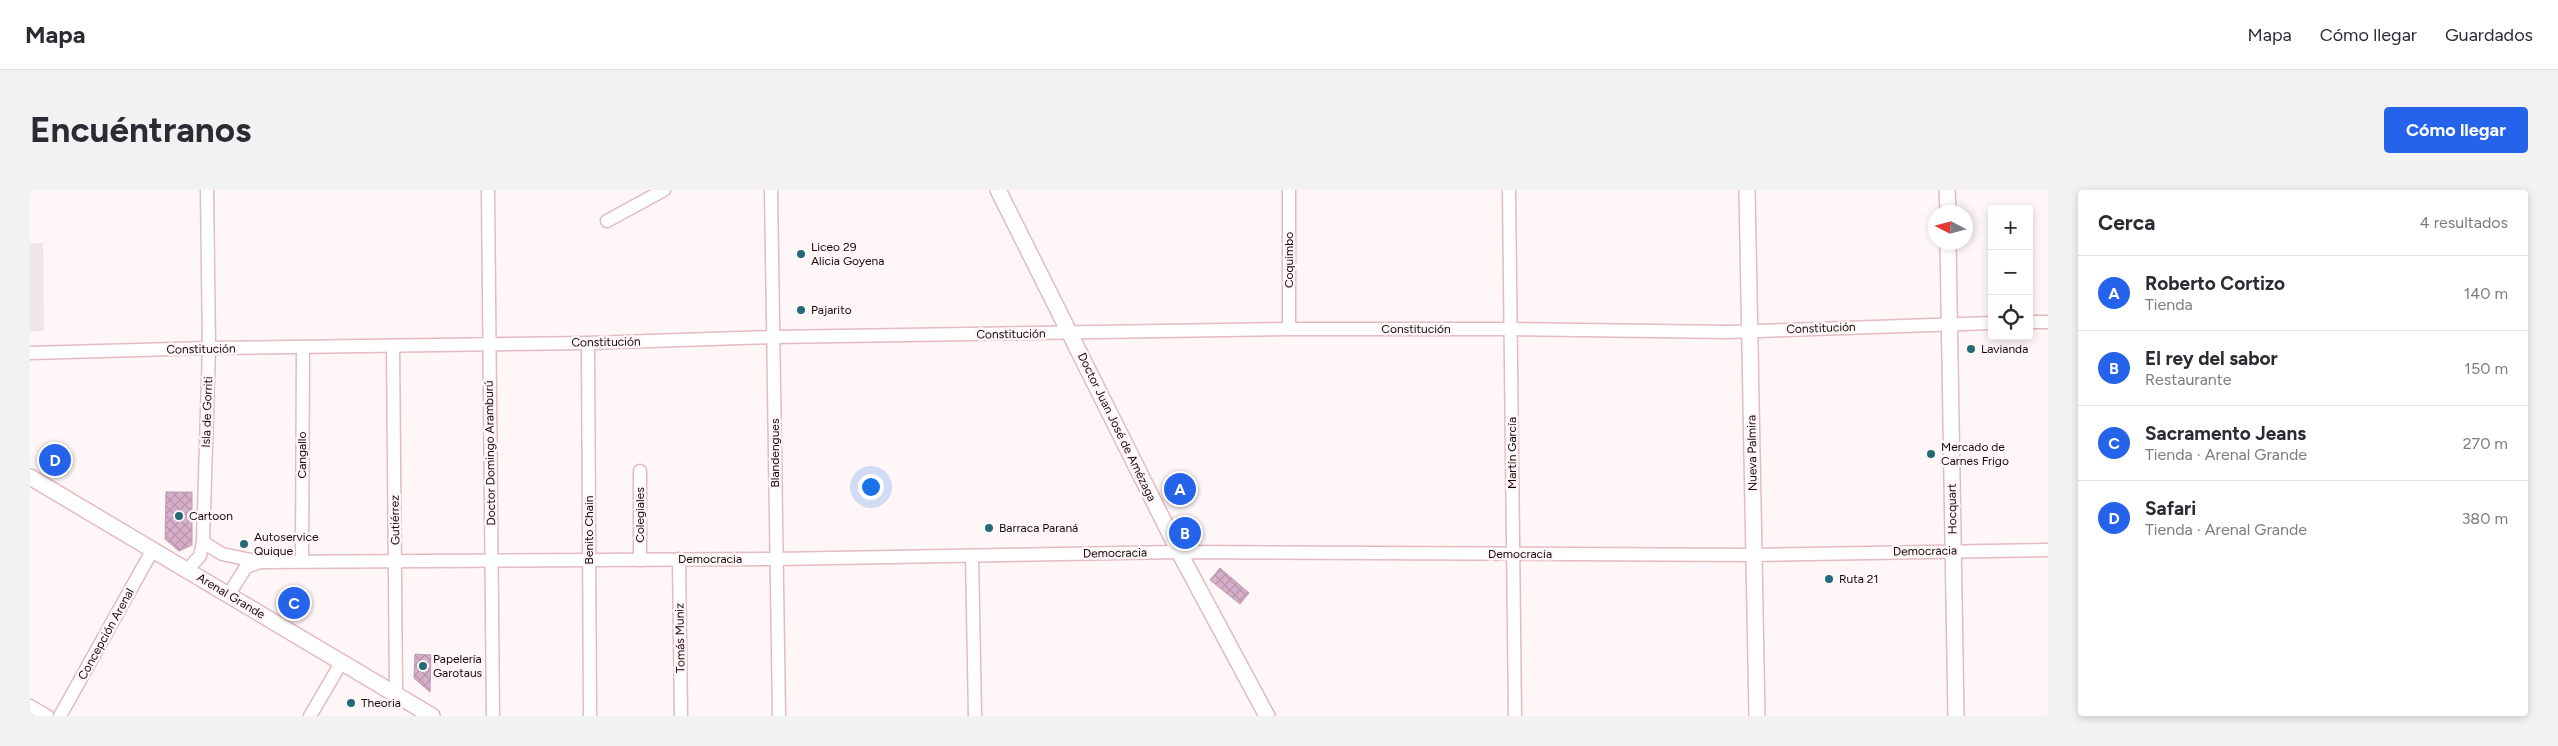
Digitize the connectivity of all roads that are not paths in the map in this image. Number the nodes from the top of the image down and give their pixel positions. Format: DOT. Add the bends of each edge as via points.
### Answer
graph roads {
  1 [pos="206,190"];
  2 [pos="488,190"];
  3 [pos="664,190"];
  4 [pos="771,190"];
  5 [pos="998,190"];
  6 [pos="1289,190"];
  7 [pos="1509,190"];
  8 [pos="1747,190"];
  9 [pos="1947,190"];
  10 [pos="1948,205"];
  11 [pos="607,221"];
  12 [pos="1948,250"];
  13 [pos="2033,322"];
  14 [pos="2048,322"];
  15 [pos="1950,323"];
  16 [pos="1988,323"];
  17 [pos="1511,329"];
  18 [pos="1289,330"];
  19 [pos="1749,331"];
  20 [pos="1070,333"];
  21 [pos="774,337"];
  22 [pos="489,343"];
  23 [pos="588,343"];
  24 [pos="393,346"];
  25 [pos="209,348"];
  26 [pos="303,348"];
  27 [pos="30,354"];
  28 [pos="640,471"];
  29 [pos="30,477"];
  30 [pos="203,542"];
  31 [pos="1952,550"];
  32 [pos="2048,550"];
  33 [pos="152,551"];
  34 [pos="1179,552"];
  35 [pos="1512,554"];
  36 [pos="1754,555"];
  37 [pos="972,556"];
  38 [pos="679,559"];
  39 [pos="776,559"];
  40 [pos="492,560"];
  41 [pos="589,560"];
  42 [pos="640,560"];
  43 [pos="302,561"];
  44 [pos="396,561"];
  45 [pos="260,562"];
  46 [pos="187,570"];
  47 [pos="229,594"];
  48 [pos="341,663"];
  49 [pos="396,694"];
  50 [pos="30,706"];
  51 [pos="47,716"];
  52 [pos="60,716"];
  53 [pos="310,716"];
  54 [pos="432,716"];
  55 [pos="494,716"];
  56 [pos="590,716"];
  57 [pos="681,716"];
  58 [pos="778,716"];
  59 [pos="975,716"];
  60 [pos="1267,716"];
  61 [pos="1516,716"];
  62 [pos="1757,716"];
  63 [pos="1956,716"];
  1 -- 25 [label="street, Isla de Gorriti"];
  2 -- 22 [label="street, Doctor Domingo Aramburú"];
  3 -- 11 [label="street"];
  4 -- 21 [label="street, Blandengues"];
  5 -- 20 [label="street, Doctor Juan José de Amézaga"];
  6 -- 18 [label="street, Coquimbo"];
  7 -- 17 [label="street, Martín García"];
  8 -- 19 [label="street, Nueva Palmira"];
  9 -- 10 [label="street"];
  12 -- 15 [label="street, Hocquart"];
  13 -- 14 [label="street"];
  15 -- 16 [label="street, Constitución"];
  15 -- 19 [label="street, Constitución"];
  15 -- 31 [label="street, Hocquart"];
  17 -- 18 [label="street, Constitución"];
  17 -- 19 [label="street, Constitución"];
  17 -- 35 [label="street, Martín García"];
  18 -- 20 [label="street, Constitución"];
  19 -- 36 [label="street, Nueva Palmira"];
  20 -- 21 [label="street, Constitución"];
  20 -- 34 [label="street, Doctor Juan José de Amézaga"];
  21 -- 23 [label="street, Constitución"];
  21 -- 39 [label="street, Blandengues"];
  22 -- 23 [label="street, Constitución"];
  22 -- 24 [label="street, Constitución"];
  22 -- 40 [label="street, Doctor Domingo Aramburú"];
  23 -- 41 [label="street, Benito Chain"];
  24 -- 26 [label="street, Constitución"];
  24 -- 44 [label="street, Gutiérrez"];
  25 -- 26 [label="street, Constitución"];
  25 -- 27 [label="street, Constitución"];
  25 -- 30 [label="street, Isla de Gorriti"];
  26 -- 43 [label="street, Cangallo"];
  28 -- 42 [label="street, Colegiales"];
  29 -- 33 [label="street, Arenal Grande"];
  30 -- 45 [label="street, Democracia" via="222,554"];
  30 -- 46 [label="street, Isla de Gorriti" via="200,556"];
  31 -- 32 [label="street, Democracia"];
  31 -- 36 [label="street, Democracia"];
  31 -- 63 [label="street, Hocquart"];
  33 -- 46 [label="street, Arenal Grande"];
  33 -- 52 [label="street, Concepción Arenal"];
  34 -- 35 [label="street, Democracia"];
  34 -- 37 [label="street, Democracia"];
  34 -- 60 [label="street, Doctor Juan José de Amézaga"];
  35 -- 36 [label="street, Democracia"];
  35 -- 61 [label="street, Martín García"];
  36 -- 62 [label="street, Nueva Palmira"];
  37 -- 39 [label="street, Democracia"];
  37 -- 59 [label="street"];
  38 -- 39 [label="street, Democracia"];
  38 -- 42 [label="street, Democracia"];
  38 -- 57 [label="street, Tomás Muniz"];
  39 -- 58 [label="street, Blandengues"];
  40 -- 41 [label="street, Democracia"];
  40 -- 44 [label="street, Democracia"];
  40 -- 55 [label="street, Doctor Domingo Aramburú"];
  41 -- 42 [label="street, Democracia"];
  41 -- 56 [label="street, Benito Chain"];
  43 -- 44 [label="street, Democracia"];
  43 -- 45 [label="street, Democracia"];
  44 -- 49 [label="street, Gutiérrez"];
  45 -- 47 [label="street" via="246,567"];
  46 -- 47 [label="street, Arenal Grande"];
  47 -- 48 [label="street, Arenal Grande"];
  48 -- 49 [label="street, Arenal Grande"];
  48 -- 53 [label="street"];
  49 -- 54 [label="street, Arenal Grande"];
  50 -- 51 [label="street"];
}
